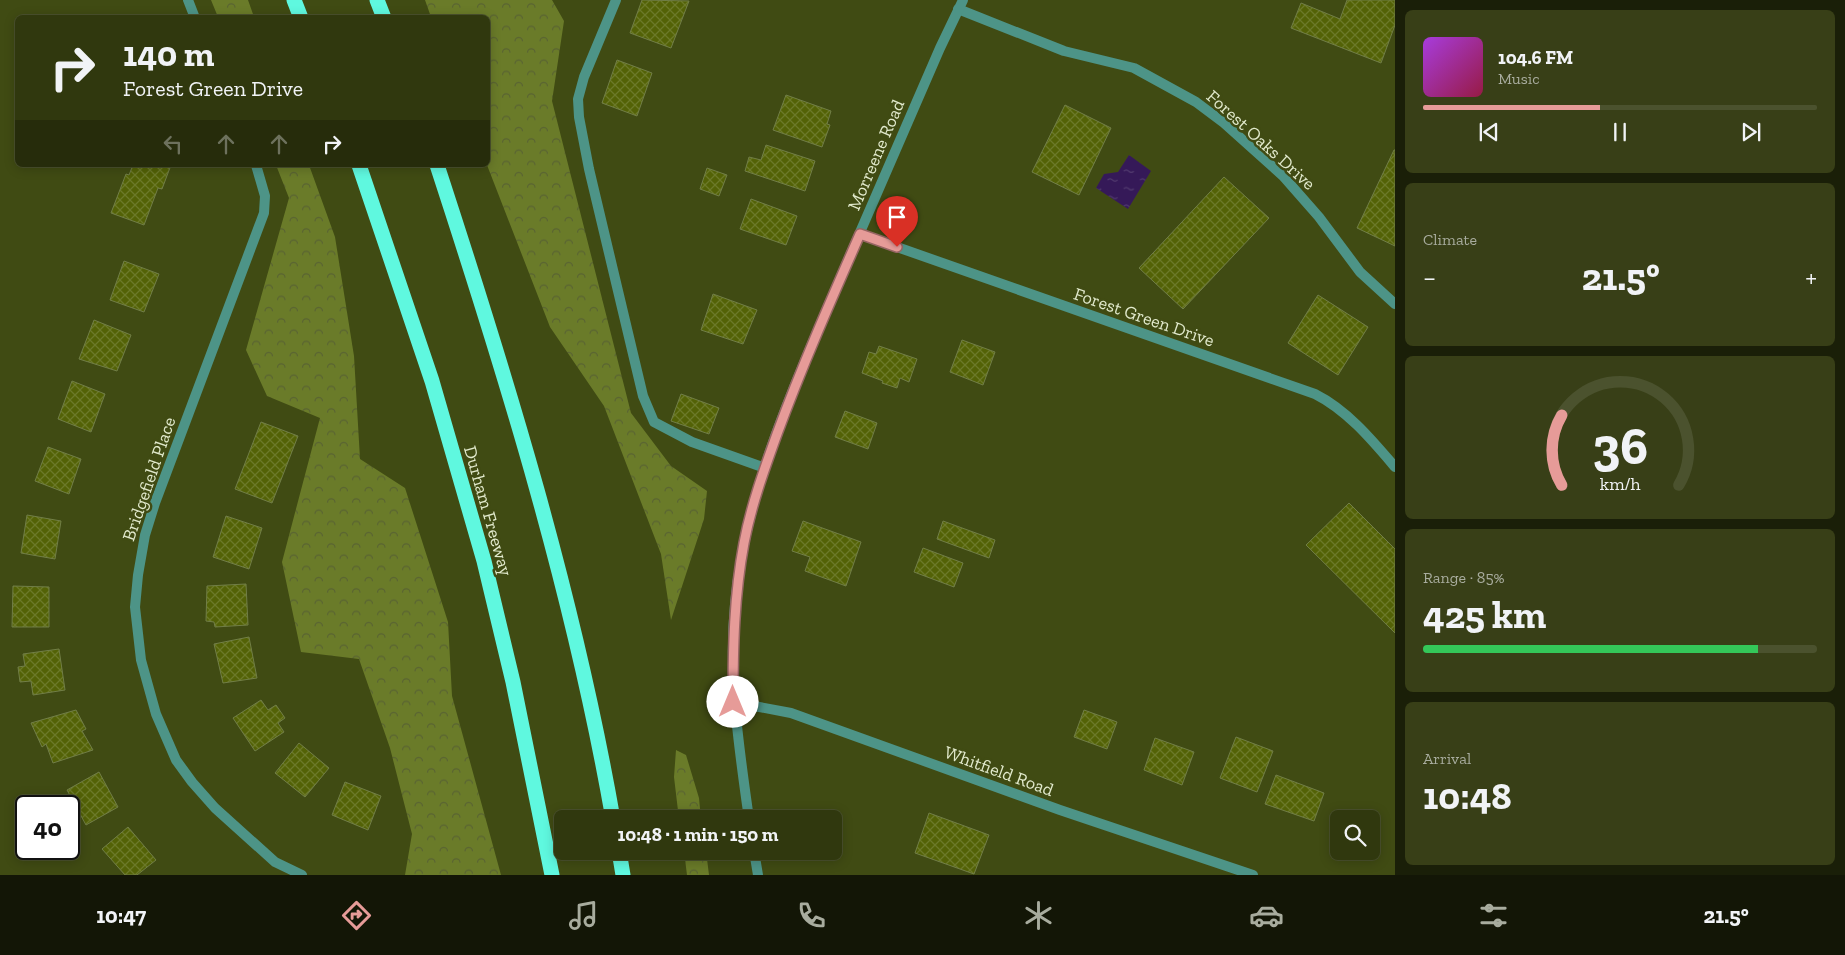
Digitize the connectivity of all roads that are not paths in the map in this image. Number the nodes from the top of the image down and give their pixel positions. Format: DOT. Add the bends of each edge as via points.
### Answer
graph roads {
  1 [pos="188,0"];
  2 [pos="294,0"];
  3 [pos="377,0"];
  4 [pos="616,0"];
  5 [pos="961,5"];
  6 [pos="194,15"];
  7 [pos="300,15"];
  8 [pos="383,15"];
  9 [pos="257,167"];
  10 [pos="360,167"];
  11 [pos="438,167"];
  12 [pos="860,234"];
  13 [pos="1395,304"];
  14 [pos="1395,467"];
  15 [pos="765,468"];
  16 [pos="733,702"];
  17 [pos="612,810"];
  18 [pos="748,810"];
  19 [pos="620,860"];
  20 [pos="756,860"];
  21 [pos="302,875"];
  22 [pos="552,875"];
  23 [pos="623,875"];
  24 [pos="758,875"];
  25 [pos="1253,875"];
  1 -- 6 [label="street"];
  2 -- 7 [label="highway"];
  3 -- 8 [label="highway"];
  4 -- 15 [label="street" via="584,77 578,99 579,117 643,396 654,422 692,442"];
  5 -- 12 [label="street, Morreene Road"];
  5 -- 13 [label="street, Forest Oaks Drive" via="1064,50 1134,68 1196,102 1283,176 1360,272"];
  9 -- 21 [label="street, Bridgefield Place" via="265,196 264,213 155,503 145,534 135,606 141,660 156,714 176,760 215,808 275,862"];
  10 -- 22 [label="highway, Durham Freeway" via="432,380 484,561 513,682"];
  11 -- 17 [label="highway" via="522,437 564,591"];
  12 -- 14 [label="street, Forest Green Drive" via="1315,394 1330,401 1368,436"];
  12 -- 15 [label="street, Morreene Road" via="808,354"];
  15 -- 16 [label="street, Morreene Road" via="752,510 739,573 733,634"];
  16 -- 18 [label="street, Morreene Road"];
  16 -- 25 [label="street, Whitfield Road" via="791,712 1060,810"];
  19 -- 23 [label="highway"];
  20 -- 24 [label="street"];
}
